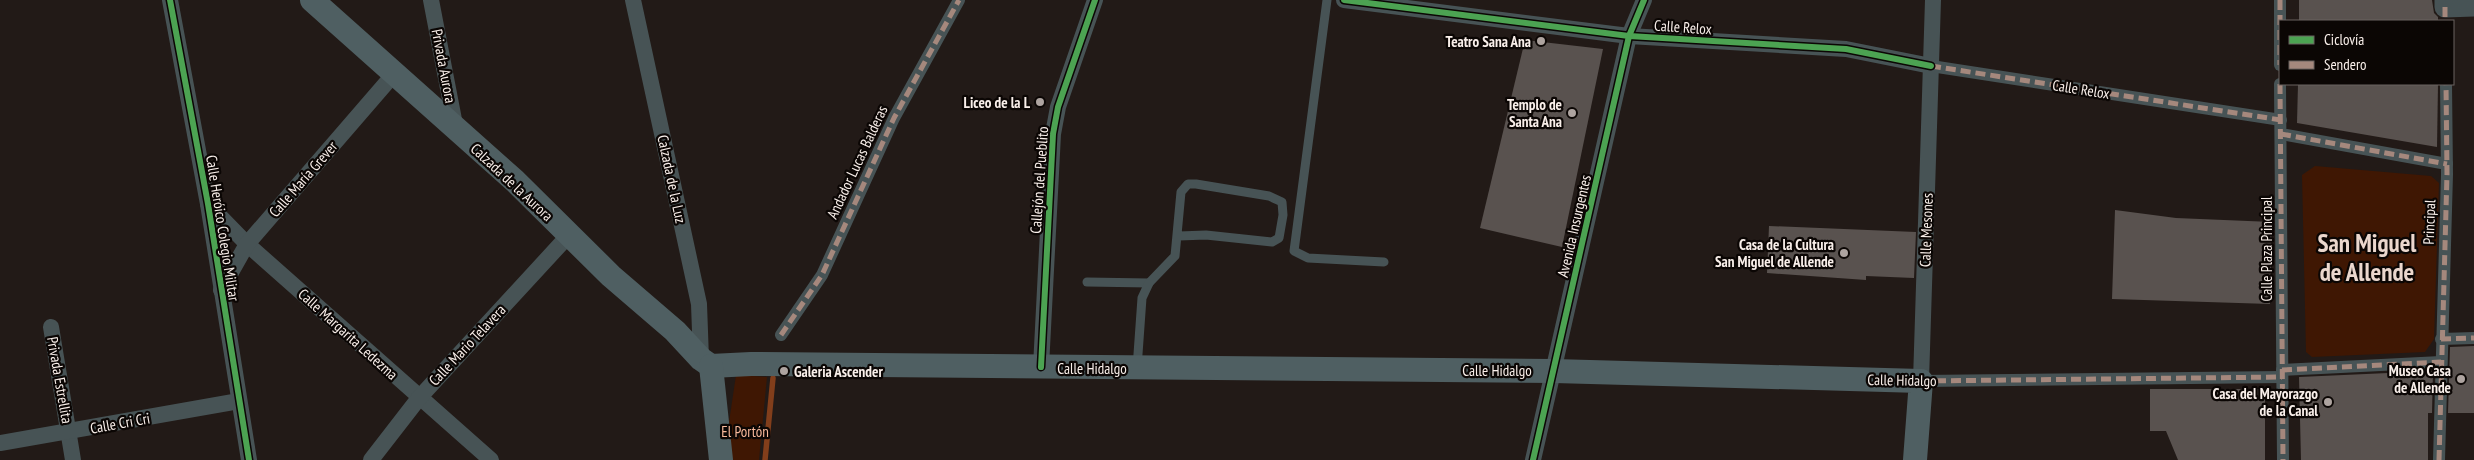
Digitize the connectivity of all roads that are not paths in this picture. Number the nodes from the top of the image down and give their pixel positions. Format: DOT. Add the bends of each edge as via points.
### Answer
graph roads {
  1 [pos="170,0"];
  2 [pos="312,0"];
  3 [pos="431,0"];
  4 [pos="633,0"];
  5 [pos="958,0"];
  6 [pos="1096,0"];
  7 [pos="1327,0"];
  8 [pos="1344,0"];
  9 [pos="1644,0"];
  10 [pos="1933,0"];
  11 [pos="2280,0"];
  12 [pos="2474,6"];
  13 [pos="2445,10"];
  14 [pos="2280,20"];
  15 [pos="1629,36"];
  16 [pos="1931,66"];
  17 [pos="394,74"];
  18 [pos="2280,85"];
  19 [pos="2446,85"];
  20 [pos="2281,120"];
  21 [pos="457,132"];
  22 [pos="2281,134"];
  23 [pos="2447,164"];
  24 [pos="208,204"];
  25 [pos="569,235"];
  26 [pos="1179,236"];
  27 [pos="247,244"];
  28 [pos="1384,262"];
  29 [pos="1087,282"];
  30 [pos="1149,283"];
  31 [pos="221,290"];
  32 [pos="51,327"];
  33 [pos="781,334"];
  34 [pos="2441,338"];
  35 [pos="2474,338"];
  36 [pos="706,362"];
  37 [pos="2441,362"];
  38 [pos="1041,368"];
  39 [pos="1137,368"];
  40 [pos="1554,371"];
  41 [pos="2282,374"];
  42 [pos="1921,381"];
  43 [pos="419,398"];
  44 [pos="239,401"];
  45 [pos="68,432"];
  46 [pos="0,443"];
  47 [pos="73,460"];
  48 [pos="249,460"];
  49 [pos="372,460"];
  50 [pos="491,460"];
  51 [pos="722,460"];
  52 [pos="1533,460"];
  53 [pos="1914,460"];
  54 [pos="2283,460"];
  55 [pos="2439,460"];
  1 -- 24 [label="street, Calle Heróico Colegio Militar"];
  2 -- 17 [label="main road, Calzada de la Aurora"];
  3 -- 21 [label="street, Privada Aurora"];
  4 -- 36 [label="street, Calzada de la Luz" via="699,304"];
  5 -- 33 [label="street, Andador Lucas Balderas" via="894,118 822,276"];
  6 -- 38 [label="street, Callejón del Pueblito" via="1058,107 1053,134"];
  7 -- 28 [label="lane" via="1294,251 1308,258"];
  8 -- 15 [label="street, Calle Relox"];
  9 -- 15 [label="street, Avenida Insurgentes"];
  10 -- 16 [label="street, Calle Mesones"];
  11 -- 14 [label="street"];
  12 -- 13 [label="street"];
  15 -- 16 [label="street, Calle Relox" via="1846,50"];
  15 -- 40 [label="street, Avenida Insurgentes"];
  16 -- 20 [label="street, Calle Relox"];
  16 -- 42 [label="street, Calle Mesones"];
  17 -- 21 [label="main road, Calzada de la Aurora"];
  17 -- 27 [label="street, Calle María Grever"];
  18 -- 20 [label="street, Calle Plaza Principal"];
  19 -- 23 [label="street, Principal"];
  20 -- 22 [label="street, Calle Plaza Principal"];
  21 -- 25 [label="main road, Calzada de la Aurora" via="515,181"];
  22 -- 23 [label="street"];
  22 -- 41 [label="street, Calle Plaza Principal"];
  23 -- 34 [label="street, Principal"];
  24 -- 27 [label="street, Calle Margarita Ledezma"];
  24 -- 31 [label="street, Calle Heróico Colegio Militar"];
  25 -- 36 [label="main road, Calzada de la Aurora"];
  25 -- 43 [label="street, Calle Mario Telavera"];
  26 -- 26 [label="lane" via="1181,192 1188,184 1269,196 1282,202 1279,238 1272,242 1206,235"];
  26 -- 30 [label="lane" via="1175,256"];
  27 -- 31 [label="street, Calle María Grever"];
  27 -- 43 [label="street, Calle Margarita Ledezma"];
  29 -- 30 [label="lane"];
  30 -- 39 [label="lane" via="1142,298"];
  31 -- 44 [label="street, Calle Heróico Colegio Militar"];
  32 -- 45 [label="street, Privada Estrellita"];
  34 -- 35 [label="street"];
  34 -- 37 [label="street, Principal"];
  36 -- 38 [label="main road, Calle Hidalgo"];
  36 -- 51 [label="main road, Calzada de la Luz"];
  37 -- 41 [label="street, Calle Hidalgo"];
  37 -- 55 [label="street, Principal"];
  38 -- 39 [label="main road, Calle Hidalgo"];
  39 -- 40 [label="main road, Calle Hidalgo"];
  40 -- 42 [label="main road, Calle Hidalgo"];
  40 -- 52 [label="street, Avenida Insurgentes"];
  41 -- 42 [label="street, Calle Hidalgo"];
  41 -- 54 [label="street, Calle Plaza Principal"];
  42 -- 53 [label="main road, Calle Mesones"];
  43 -- 49 [label="street, Calle Mario Telavera"];
  43 -- 50 [label="street, Calle Margarita Ledezma"];
  44 -- 45 [label="street, Calle Cri Cri"];
  44 -- 48 [label="street, Calle Heróico Colegio Militar"];
  45 -- 46 [label="street, Calle Cri Cri"];
  45 -- 47 [label="street, Privada Estrellita"];
}
